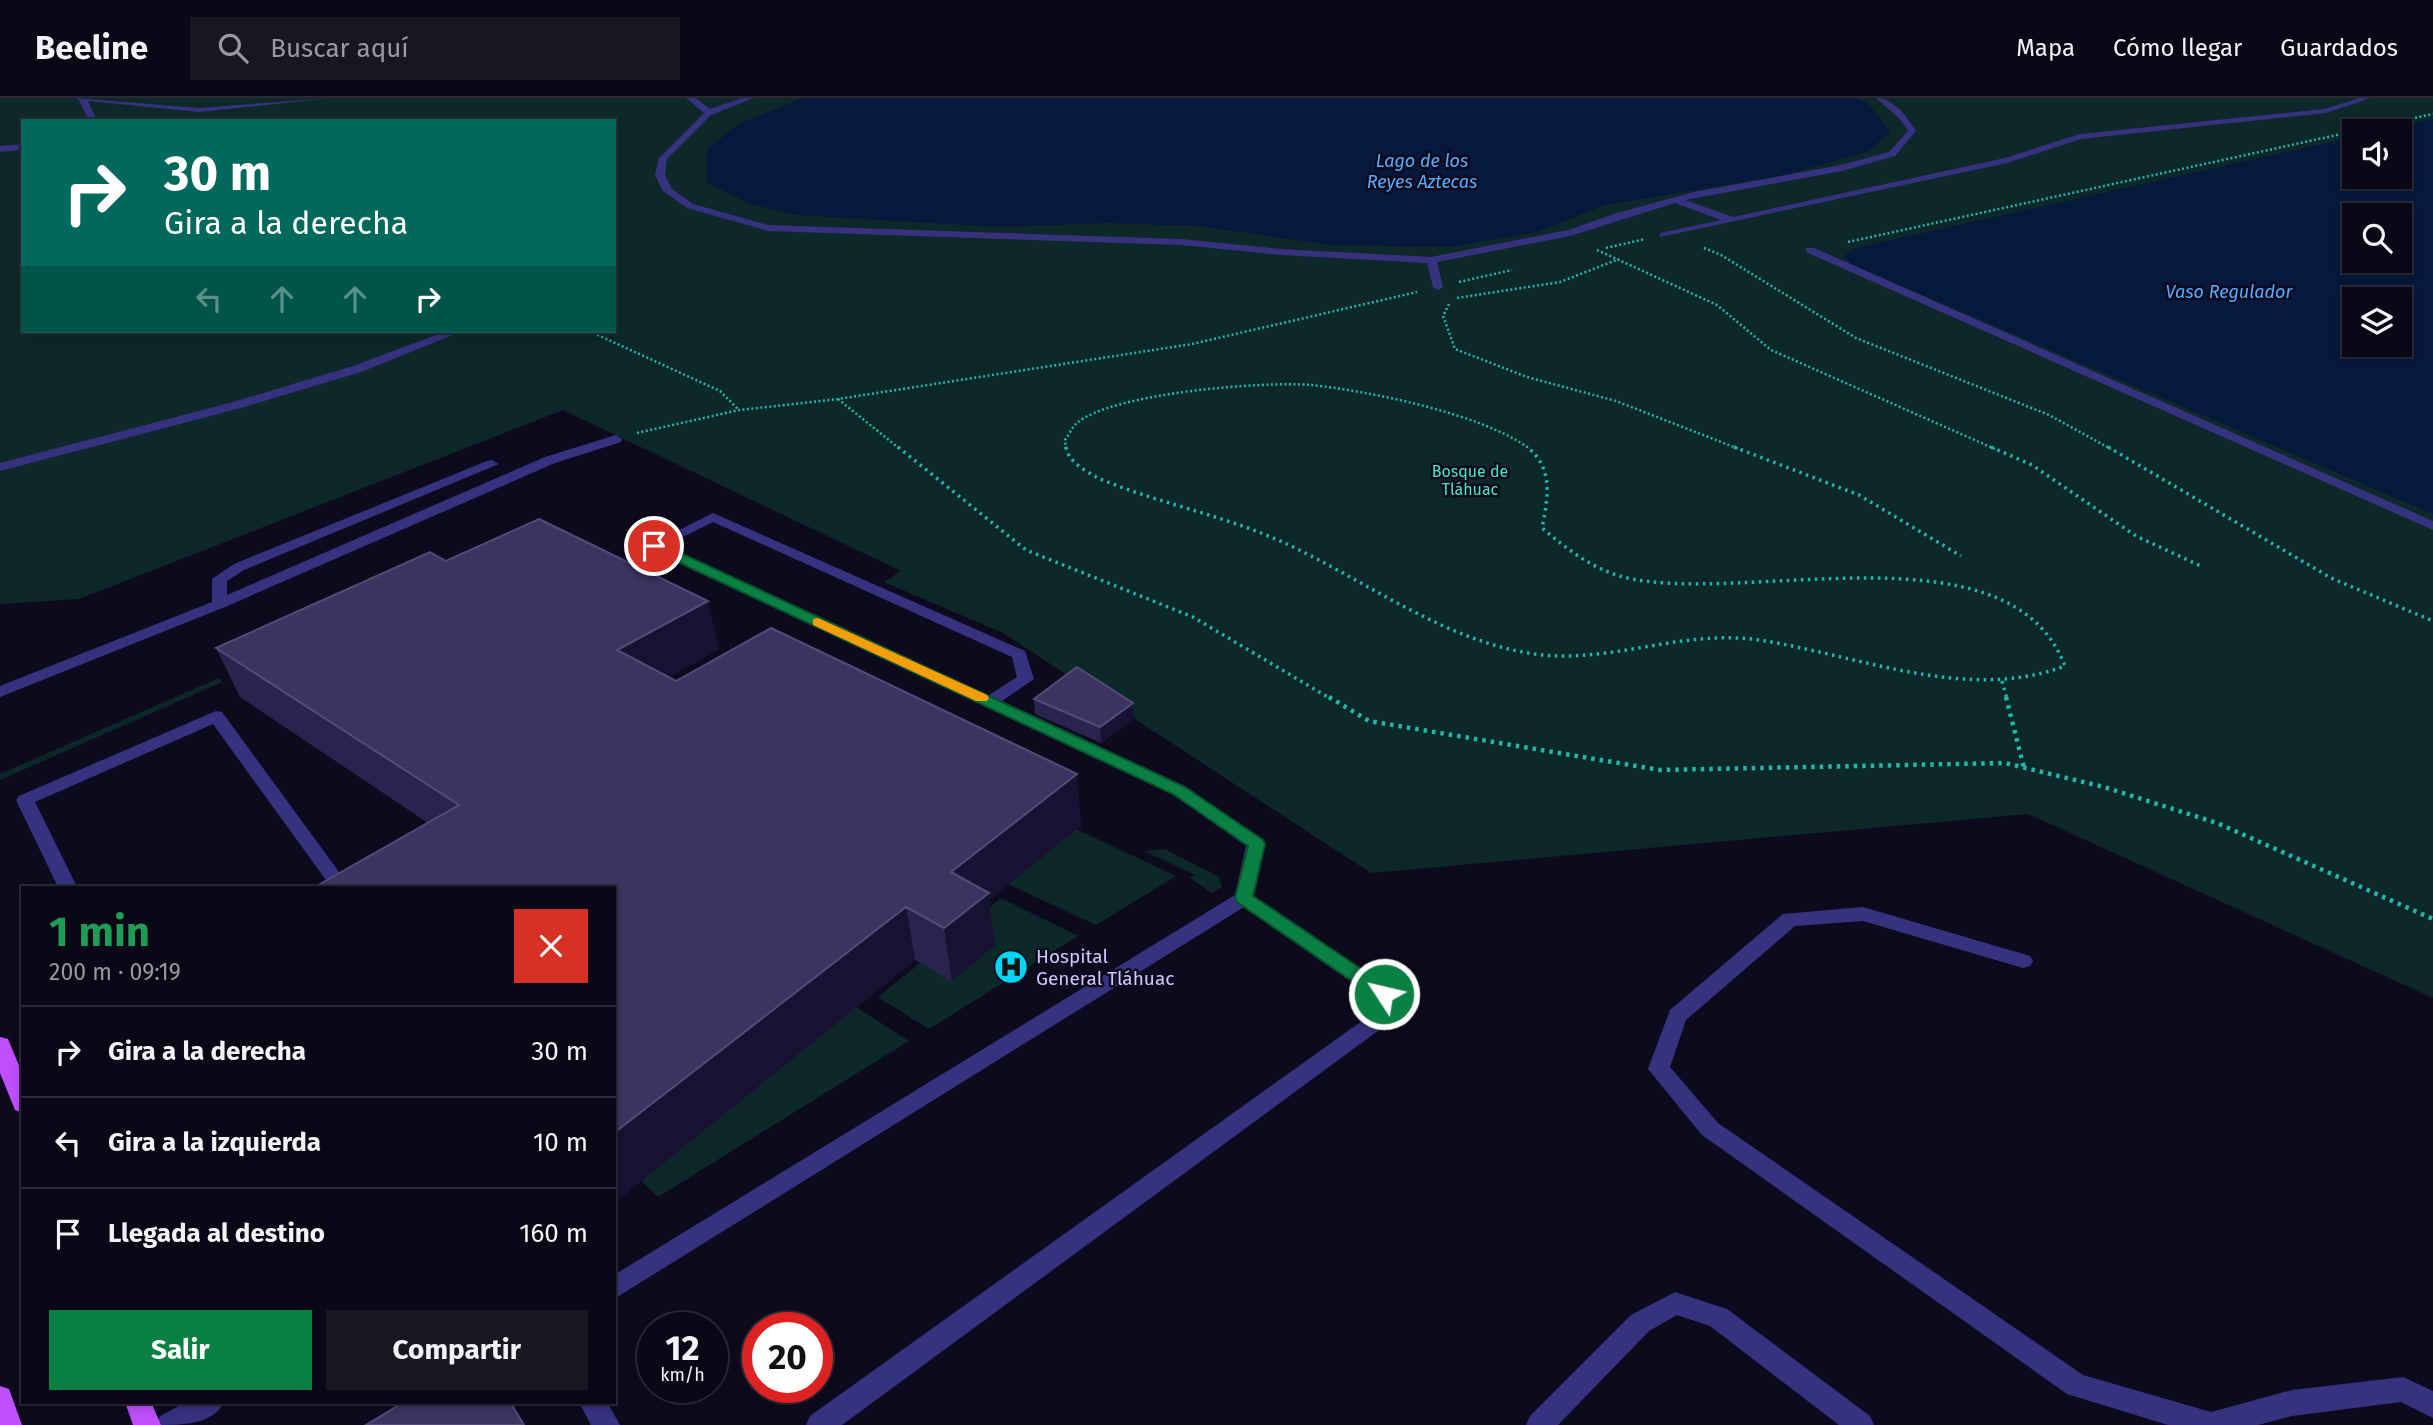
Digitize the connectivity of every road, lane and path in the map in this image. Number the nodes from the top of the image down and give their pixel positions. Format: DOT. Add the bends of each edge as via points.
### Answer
graph roads {
  1 [pos="327,98"];
  2 [pos="690,98"];
  3 [pos="750,98"];
  4 [pos="1880,98"];
  5 [pos="2367,98"];
  6 [pos="81,99"];
  7 [pos="708,113"];
  8 [pos="2433,114"];
  9 [pos="92,119"];
  10 [pos="21,148"];
  11 [pos="0,149"];
  12 [pos="1675,200"];
  13 [pos="1732,220"];
  14 [pos="1664,235"];
  15 [pos="1810,250"];
  16 [pos="1619,259"];
  17 [pos="1431,260"];
  18 [pos="1518,268"];
  19 [pos="1438,287"];
  20 [pos="452,333"];
  21 [pos="593,333"];
  22 [pos="838,399"];
  23 [pos="739,410"];
  24 [pos="616,439"];
  25 [pos="492,464"];
  26 [pos="0,467"];
  27 [pos="2433,526"];
  28 [pos="1961,556"];
  29 [pos="2203,567"];
  30 [pos="220,604"];
  31 [pos="2433,621"];
  32 [pos="2002,681"];
  33 [pos="0,692"];
  34 [pos="990,702"];
  35 [pos="2024,768"];
  36 [pos="67,886"];
  37 [pos="340,886"];
  38 [pos="1244,898"];
  39 [pos="2433,919"];
  40 [pos="2022,961"];
  41 [pos="0,1045"];
  42 [pos="19,1079"];
  43 [pos="616,1287"];
  44 [pos="0,1398"];
  45 [pos="139,1404"];
  46 [pos="207,1404"];
  47 [pos="593,1404"];
  48 [pos="2433,1405"];
  49 [pos="8,1425"];
  50 [pos="147,1425"];
  51 [pos="170,1425"];
  52 [pos="607,1425"];
  53 [pos="820,1425"];
  54 [pos="1540,1425"];
  55 [pos="1860,1425"];
  1 -- 6 [label="street" via="199,110"];
  2 -- 7 [label="street"];
  3 -- 7 [label="street"];
  4 -- 12 [label="street" via="1912,131 1892,154"];
  5 -- 13 [label="street" via="2326,111 2080,137 2007,160"];
  6 -- 9 [label="street"];
  7 -- 17 [label="street" via="663,159 660,175 668,191 690,206 768,228 1167,242"];
  8 -- 15 [label="path"];
  10 -- 11 [label="street"];
  12 -- 13 [label="street"];
  12 -- 17 [label="street" via="1570,233"];
  13 -- 14 [label="street"];
  14 -- 16 [label="path" via="1597,250"];
  14 -- 31 [label="path" via="1721,255 1856,338 2049,415 2320,572"];
  15 -- 27 [label="street"];
  16 -- 28 [label="path" via="1560,282 1451,299 1443,316 1455,349 1527,377 1616,401 1859,495"];
  16 -- 29 [label="path" via="1717,305 1771,350 2032,465 2136,536"];
  17 -- 19 [label="street"];
  18 -- 19 [label="path"];
  19 -- 22 [label="path" via="1192,344"];
  20 -- 26 [label="street" via="357,369 237,405"];
  21 -- 23 [label="path" via="720,391"];
  22 -- 23 [label="path"];
  22 -- 35 [label="path" via="1026,550 1193,617 1369,721 1660,770 2005,763"];
  23 -- 24 [label="path"];
  24 -- 30 [label="street" via="550,460"];
  25 -- 30 [label="street" via="239,567 219,579"];
  30 -- 33 [label="street"];
  32 -- 32 [label="path" via="1919,671 1758,640 1701,637 1562,657 1519,651 1400,603 1279,541 1098,479 1069,460 1065,436 1076,420 1123,402 1308,385 1453,417 1501,433 1539,456 1546,469 1542,528 1557,547 1582,561 1621,576 1681,586 1935,580 2012,607 2044,629 2060,649 2065,666 2051,674"];
  32 -- 35 [label="path"];
  34 -- 34 [label="street" via="1026,679 1019,654 713,517 654,546"];
  34 -- 38 [label="street" via="1179,790 1256,844"];
  35 -- 39 [label="path" via="2104,787 2217,823"];
  36 -- 37 [label="street" via="25,800 216,716"];
  38 -- 43 [label="street"];
  38 -- 53 [label="street" via="1384,994 1383,1016"];
  40 -- 48 [label="street" via="1863,914 1790,919 1677,1016 1659,1069 1710,1129 2076,1385 2211,1425 2292,1404 2403,1389"];
  41 -- 42 [label="main road"];
  44 -- 49 [label="main road"];
  45 -- 50 [label="main road"];
  46 -- 51 [label="street"];
  47 -- 52 [label="street"];
  54 -- 55 [label="street" via="1640,1323 1675,1303 1718,1317"];
}
